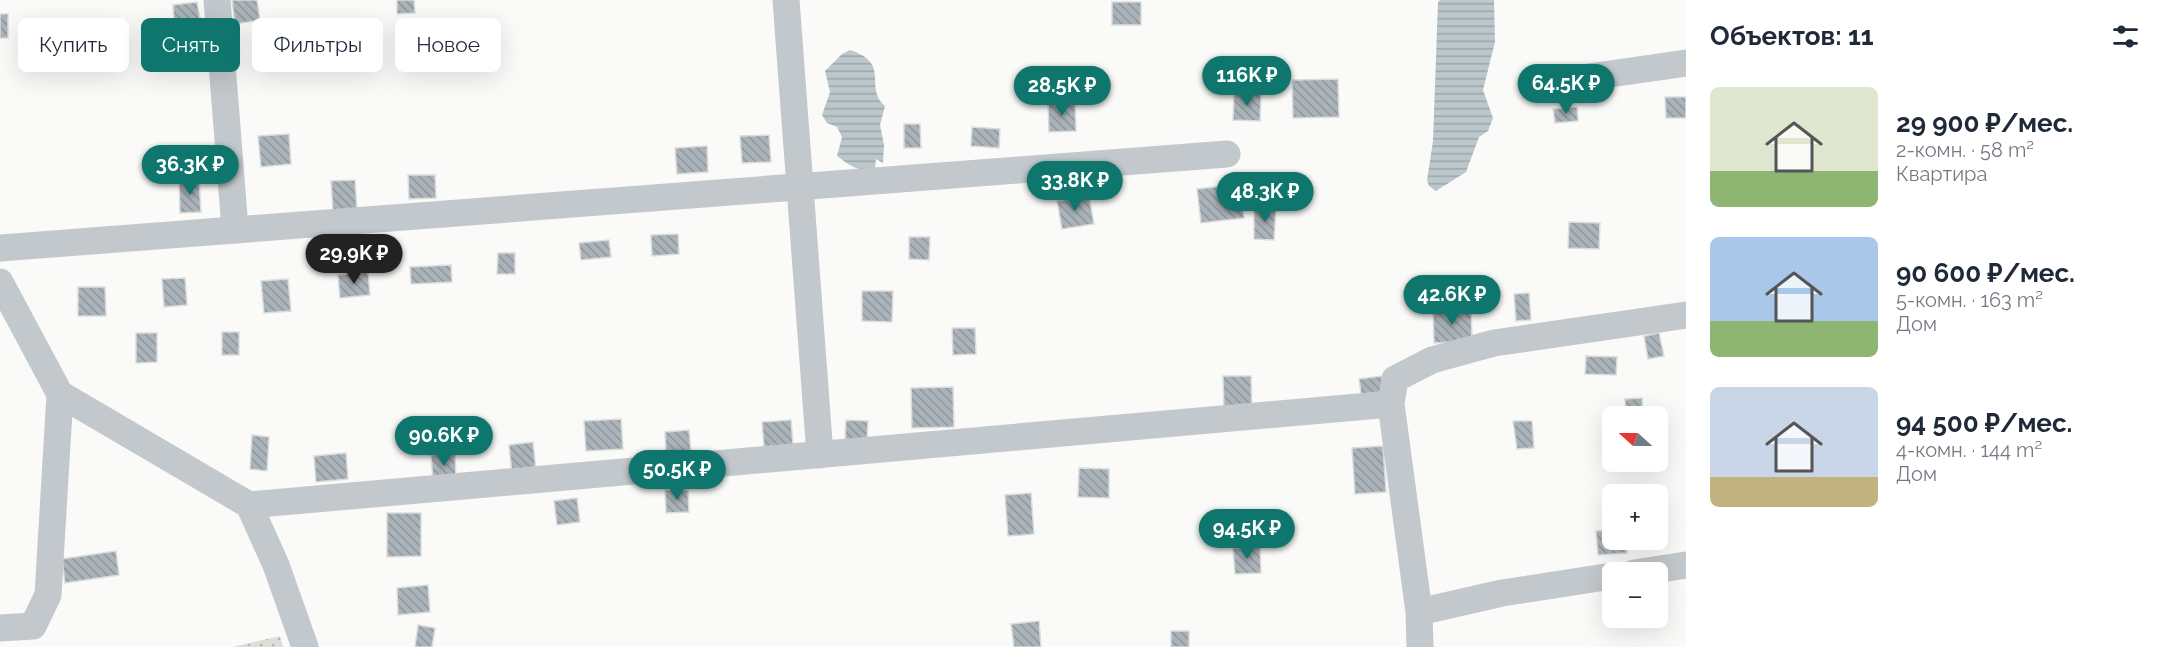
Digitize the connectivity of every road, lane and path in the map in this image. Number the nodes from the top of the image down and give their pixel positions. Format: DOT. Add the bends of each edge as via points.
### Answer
graph roads {
  1 [pos="217,0"];
  2 [pos="786,0"];
  3 [pos="1686,63"];
  4 [pos="1540,84"];
  5 [pos="1227,154"];
  6 [pos="802,185"];
  7 [pos="235,229"];
  8 [pos="0,248"];
  9 [pos="0,282"];
  10 [pos="1686,315"];
  11 [pos="60,394"];
  12 [pos="1391,404"];
  13 [pos="820,455"];
  14 [pos="249,506"];
  15 [pos="1686,565"];
  16 [pos="1668,568"];
  17 [pos="1602,578"];
  18 [pos="1419,612"];
  19 [pos="0,628"];
  20 [pos="305,647"];
  21 [pos="1420,647"];
  1 -- 7 [label="street"];
  2 -- 6 [label="street"];
  3 -- 4 [label="street"];
  5 -- 6 [label="street"];
  6 -- 7 [label="street"];
  6 -- 13 [label="street"];
  7 -- 8 [label="street"];
  9 -- 11 [label="street"];
  10 -- 12 [label="street" via="1494,344 1432,360 1395,379"];
  11 -- 14 [label="street"];
  11 -- 19 [label="street" via="48,595 33,626"];
  12 -- 13 [label="street"];
  12 -- 18 [label="street"];
  13 -- 14 [label="street"];
  14 -- 20 [label="street"];
  15 -- 16 [label="street"];
  17 -- 18 [label="street" via="1502,593"];
  18 -- 21 [label="street"];
}
